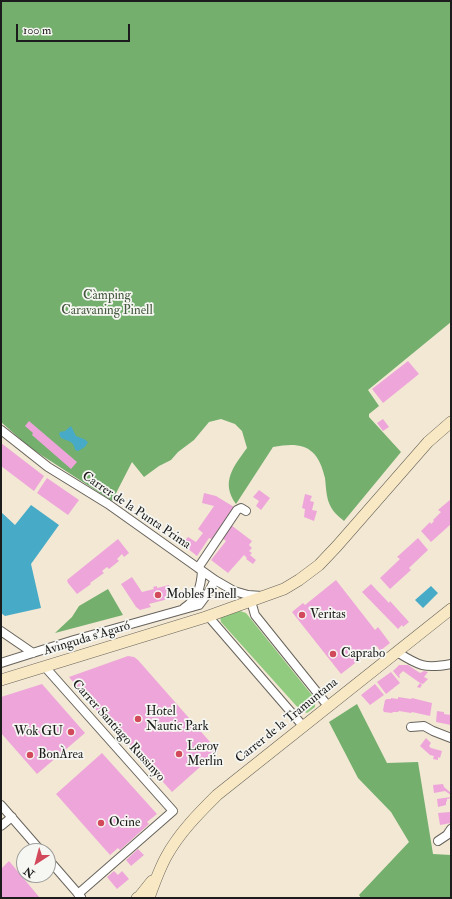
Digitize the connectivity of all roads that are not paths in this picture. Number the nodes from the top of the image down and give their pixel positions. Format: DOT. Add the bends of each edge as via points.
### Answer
graph roads {
  1 [pos="451,422"];
  2 [pos="1,430"];
  3 [pos="246,511"];
  4 [pos="200,569"];
  5 [pos="214,580"];
  6 [pos="265,596"];
  7 [pos="251,601"];
  8 [pos="451,609"];
  9 [pos="178,611"];
  10 [pos="208,616"];
  11 [pos="182,625"];
  12 [pos="1,631"];
  13 [pos="397,652"];
  14 [pos="32,653"];
  15 [pos="1,663"];
  16 [pos="451,664"];
  17 [pos="45,667"];
  18 [pos="1,680"];
  19 [pos="328,706"];
  20 [pos="303,726"];
  21 [pos="411,727"];
  22 [pos="451,738"];
  23 [pos="1,805"];
  24 [pos="12,817"];
  25 [pos="1,826"];
  26 [pos="451,829"];
  27 [pos="438,840"];
  28 [pos="34,843"];
  29 [pos="56,868"];
  30 [pos="158,873"];
  31 [pos="82,897"];
  32 [pos="136,898"];
  33 [pos="149,898"];
  1 -- 6 [label="main road, Avinguda s'Agaró" via="428,442 318,565 284,589"];
  2 -- 4 [label="street, Carrer de la Punta Prima" via="48,467 108,504"];
  3 -- 4 [label="street" via="241,508 237,510"];
  4 -- 5 [label="street, Carrer de la Punta Prima"];
  4 -- 9 [label="street" via="201,586 197,595 189,605"];
  5 -- 6 [label="street, Carrer de la Punta Prima" via="234,591"];
  5 -- 9 [label="street" via="199,604"];
  6 -- 7 [label="main road, Avinguda s'Agaró"];
  7 -- 10 [label="main road, Avinguda s'Agaró"];
  7 -- 19 [label="street" via="255,615"];
  8 -- 13 [label="main road, Carrer de la Tramuntana"];
  9 -- 11 [label="street"];
  9 -- 14 [label="street"];
  10 -- 11 [label="main road, Avinguda s'Agaró"];
  10 -- 20 [label="street"];
  11 -- 17 [label="main road, Avinguda s'Agaró"];
  12 -- 14 [label="street"];
  13 -- 16 [label="street" via="414,663 433,668"];
  13 -- 19 [label="main road, Carrer de la Tramuntana"];
  14 -- 15 [label="street"];
  17 -- 18 [label="main road, Avinguda s'Agaró"];
  17 -- 31 [label="street, Carrer Santiago Russinyo" via="174,811"];
  19 -- 20 [label="main road, Carrer de la Tramuntana"];
  20 -- 30 [label="main road, Carrer de la Tramuntana" via="217,794 177,839"];
  21 -- 22 [label="street" via="424,726"];
  23 -- 24 [label="street"];
  24 -- 25 [label="street"];
  24 -- 28 [label="street"];
  26 -- 27 [label="street"];
  29 -- 31 [label="street"];
  30 -- 32 [label="main road, Carrer de la Tramuntana"];
  30 -- 33 [label="main road, Carrer de la Tramuntana"];
}
